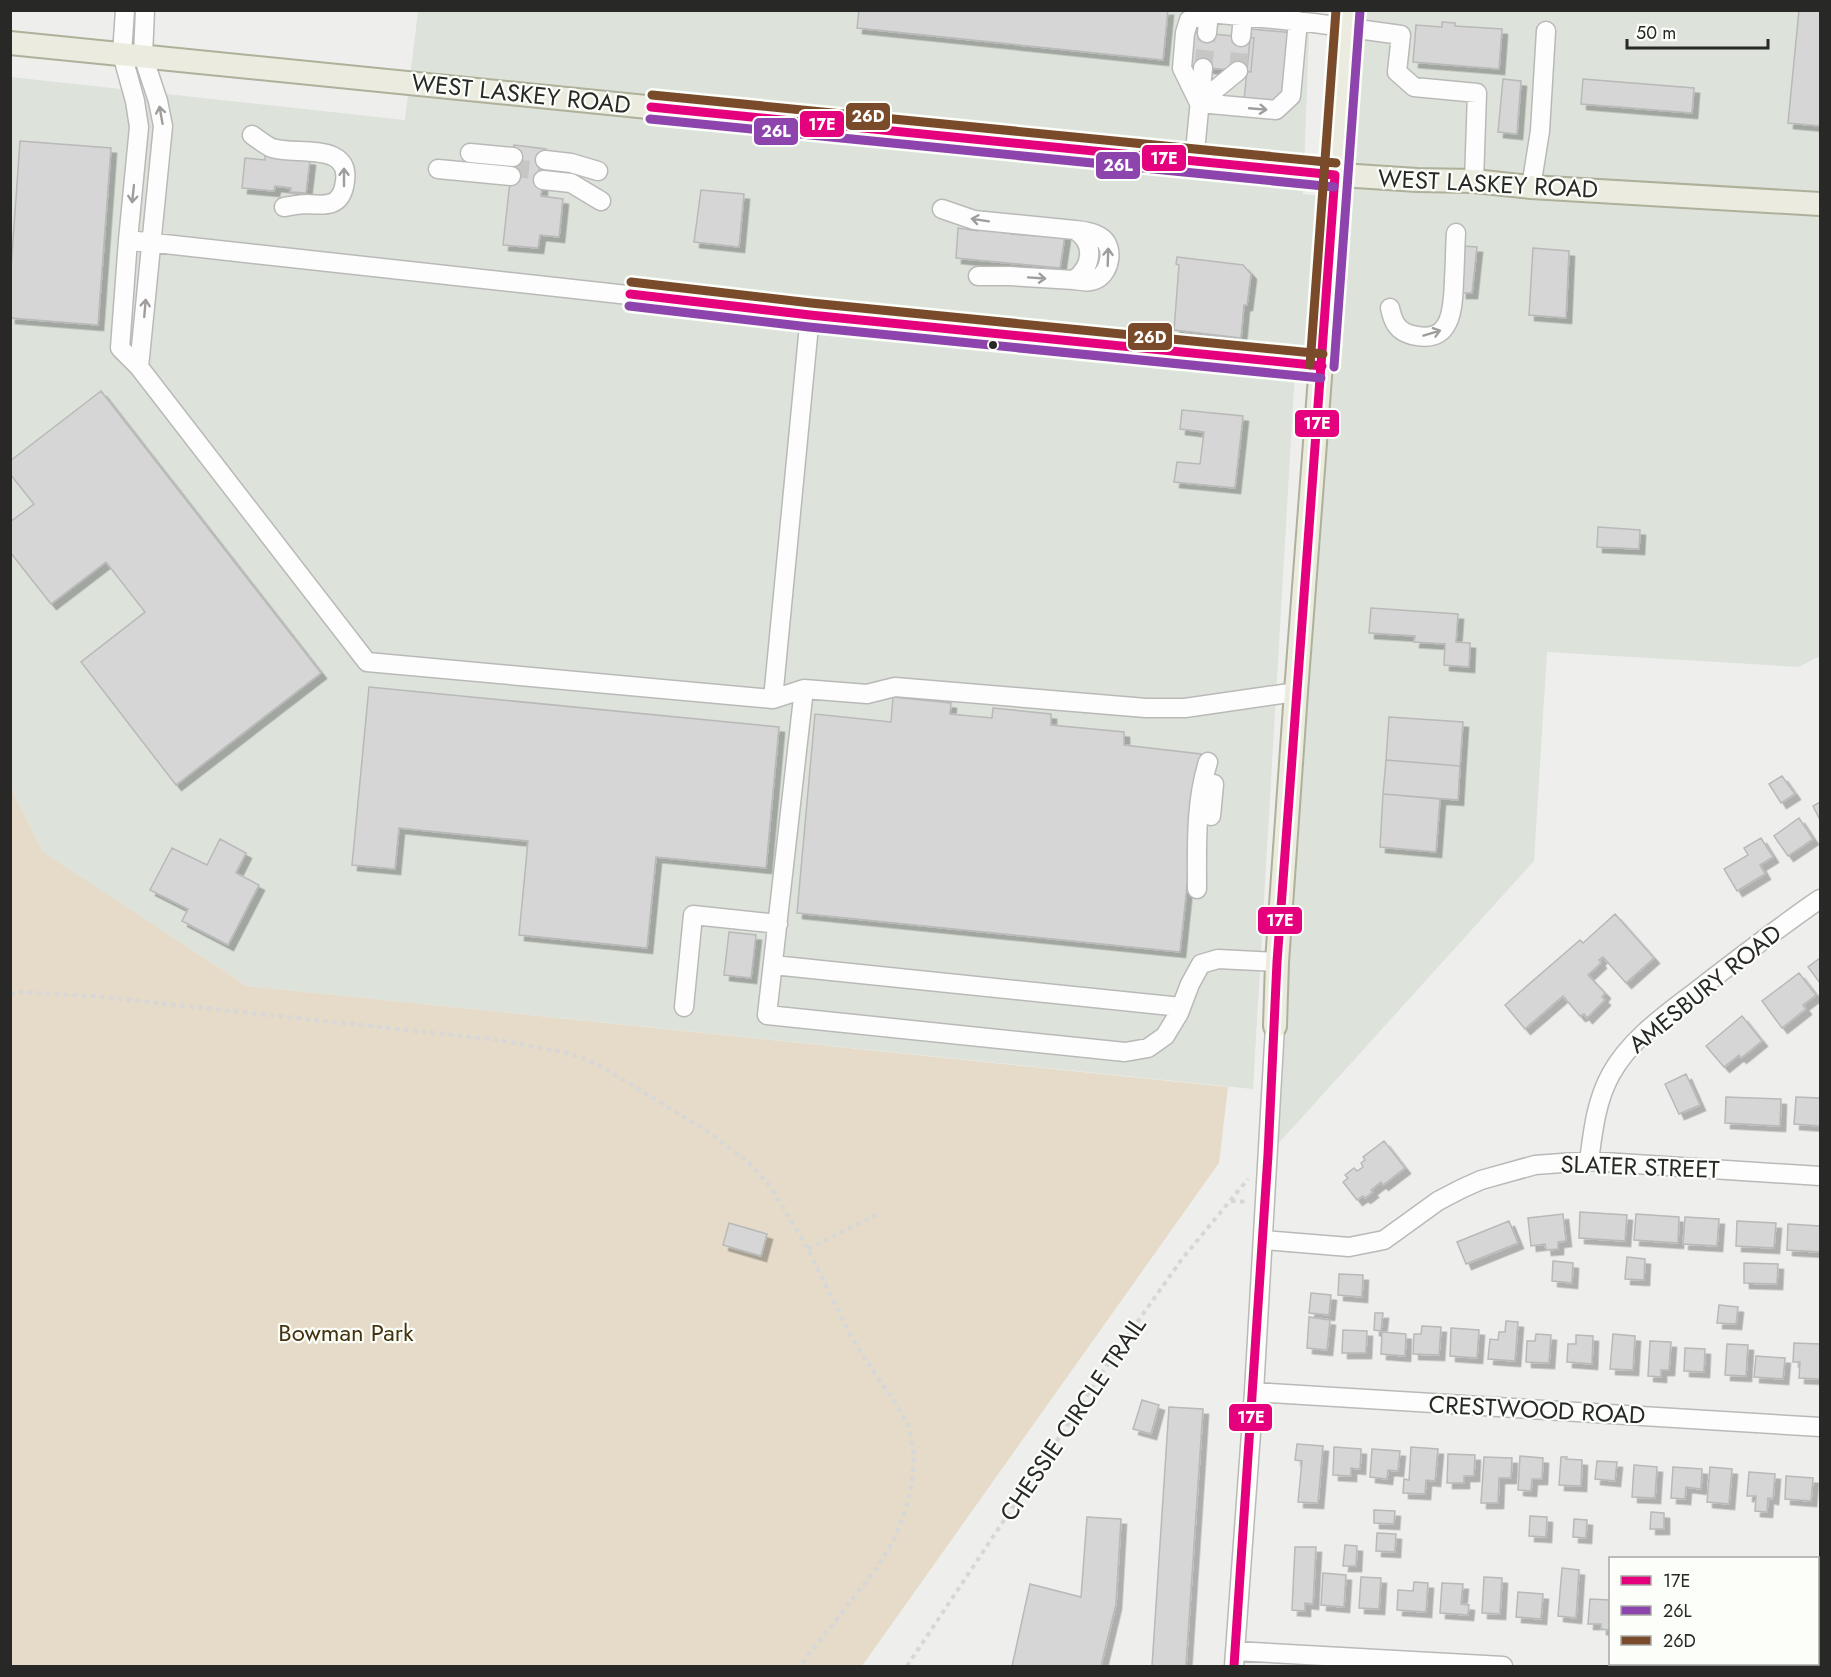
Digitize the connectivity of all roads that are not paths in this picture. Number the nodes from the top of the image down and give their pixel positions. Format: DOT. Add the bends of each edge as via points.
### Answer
graph roads {
  1 [pos="125,10"];
  2 [pos="146,10"];
  3 [pos="1209,13"];
  4 [pos="1243,16"];
  5 [pos="1347,20"];
  6 [pos="1298,21"];
  7 [pos="1546,31"];
  8 [pos="1207,33"];
  9 [pos="1241,37"];
  10 [pos="10,43"];
  11 [pos="133,55"];
  12 [pos="1203,68"];
  13 [pos="1238,71"];
  14 [pos="1199,103"];
  15 [pos="252,135"];
  16 [pos="470,153"];
  17 [pos="1194,162"];
  18 [pos="445,165"];
  19 [pos="598,171"];
  20 [pos="1335,175"];
  21 [pos="1474,181"];
  22 [pos="1531,187"];
  23 [pos="602,196"];
  24 [pos="1821,204"];
  25 [pos="284,207"];
  26 [pos="942,209"];
  27 [pos="1456,233"];
  28 [pos="128,240"];
  29 [pos="152,242"];
  30 [pos="978,276"];
  31 [pos="1390,308"];
  32 [pos="810,315"];
  33 [pos="1322,366"];
  34 [pos="139,367"];
  35 [pos="804,689"];
  36 [pos="1296,692"];
  37 [pos="773,699"];
  38 [pos="1208,762"];
  39 [pos="1214,784"];
  40 [pos="1209,863"];
  41 [pos="1197,889"];
  42 [pos="1821,899"];
  43 [pos="778,924"];
  44 [pos="1277,962"];
  45 [pos="773,965"];
  46 [pos="1181,1006"];
  47 [pos="684,1007"];
  48 [pos="1275,1026"];
  49 [pos="1589,1161"];
  50 [pos="1821,1176"];
  51 [pos="1263,1240"];
  52 [pos="1254,1392"];
  53 [pos="1821,1427"];
  54 [pos="1235,1659"];
  55 [pos="1503,1666"];
  1 -- 11 [label="street"];
  2 -- 11 [label="street"];
  3 -- 4 [label="street"];
  3 -- 8 [label="street"];
  3 -- 14 [label="street" via="1189,20 1185,33 1182,68"];
  4 -- 6 [label="street"];
  4 -- 9 [label="street"];
  5 -- 6 [label="street"];
  5 -- 20 [label="main road"];
  5 -- 21 [label="street" via="1401,35 1397,72 1414,87 1477,93"];
  14 -- 6 [label="street, one-way" via="1276,110 1291,96"];
  7 -- 22 [label="street" via="1540,131"];
  10 -- 11 [label="main road, WEST LASKEY ROAD"];
  11 -- 17 [label="main road, WEST LASKEY ROAD"];
  11 -- 28 [label="street, one-way" via="139,127"];
  29 -- 11 [label="street, one-way" via="163,126 158,101"];
  12 -- 14 [label="street"];
  13 -- 14 [label="street"];
  14 -- 17 [label="street"];
  25 -- 15 [label="street, one-way" via="321,206 337,200 344,186 344,166 335,157 272,148"];
  16 -- 18 [label="street" via="512,167"];
  17 -- 20 [label="main road, WEST LASKEY ROAD"];
  19 -- 23 [label="street" via="571,163 544,170 586,180"];
  20 -- 21 [label="main road, WEST LASKEY ROAD"];
  20 -- 33 [label="main road"];
  21 -- 22 [label="main road, WEST LASKEY ROAD"];
  22 -- 24 [label="main road, WEST LASKEY ROAD"];
  30 -- 26 [label="street, one-way" via="1074,280 1085,270 1090,248 1075,230 974,220"];
  31 -- 27 [label="street, one-way" via="1397,327 1408,334 1431,336 1446,326 1454,306"];
  28 -- 29 [label="street"];
  28 -- 34 [label="street" via="120,348"];
  29 -- 32 [label="street"];
  34 -- 29 [label="street, one-way"];
  32 -- 33 [label="street"];
  32 -- 37 [label="street"];
  33 -- 36 [label="main road"];
  34 -- 37 [label="street" via="367,662"];
  35 -- 36 [label="street" via="867,694 895,687 1158,708 1185,708"];
  35 -- 37 [label="street"];
  35 -- 43 [label="street"];
  36 -- 44 [label="main road"];
  38 -- 41 [label="street" via="1200,794"];
  39 -- 40 [label="street"];
  42 -- 49 [label="street, AMESBURY ROAD" via="1666,1015 1626,1051 1598,1102"];
  43 -- 45 [label="street"];
  43 -- 47 [label="street" via="693,915"];
  44 -- 46 [label="street" via="1218,959 1201,964"];
  44 -- 48 [label="main road"];
  45 -- 46 [label="street"];
  45 -- 46 [label="street" via="767,1015 1125,1052 1148,1048 1165,1036"];
  48 -- 51 [label="street"];
  49 -- 50 [label="street, SLATER STREET"];
  49 -- 51 [label="street, SLATER STREET" via="1535,1165 1481,1180 1438,1201 1384,1240 1349,1247"];
  51 -- 52 [label="street"];
  52 -- 53 [label="street, CRESTWOOD ROAD"];
  52 -- 54 [label="street"];
  54 -- 55 [label="street"];
}
